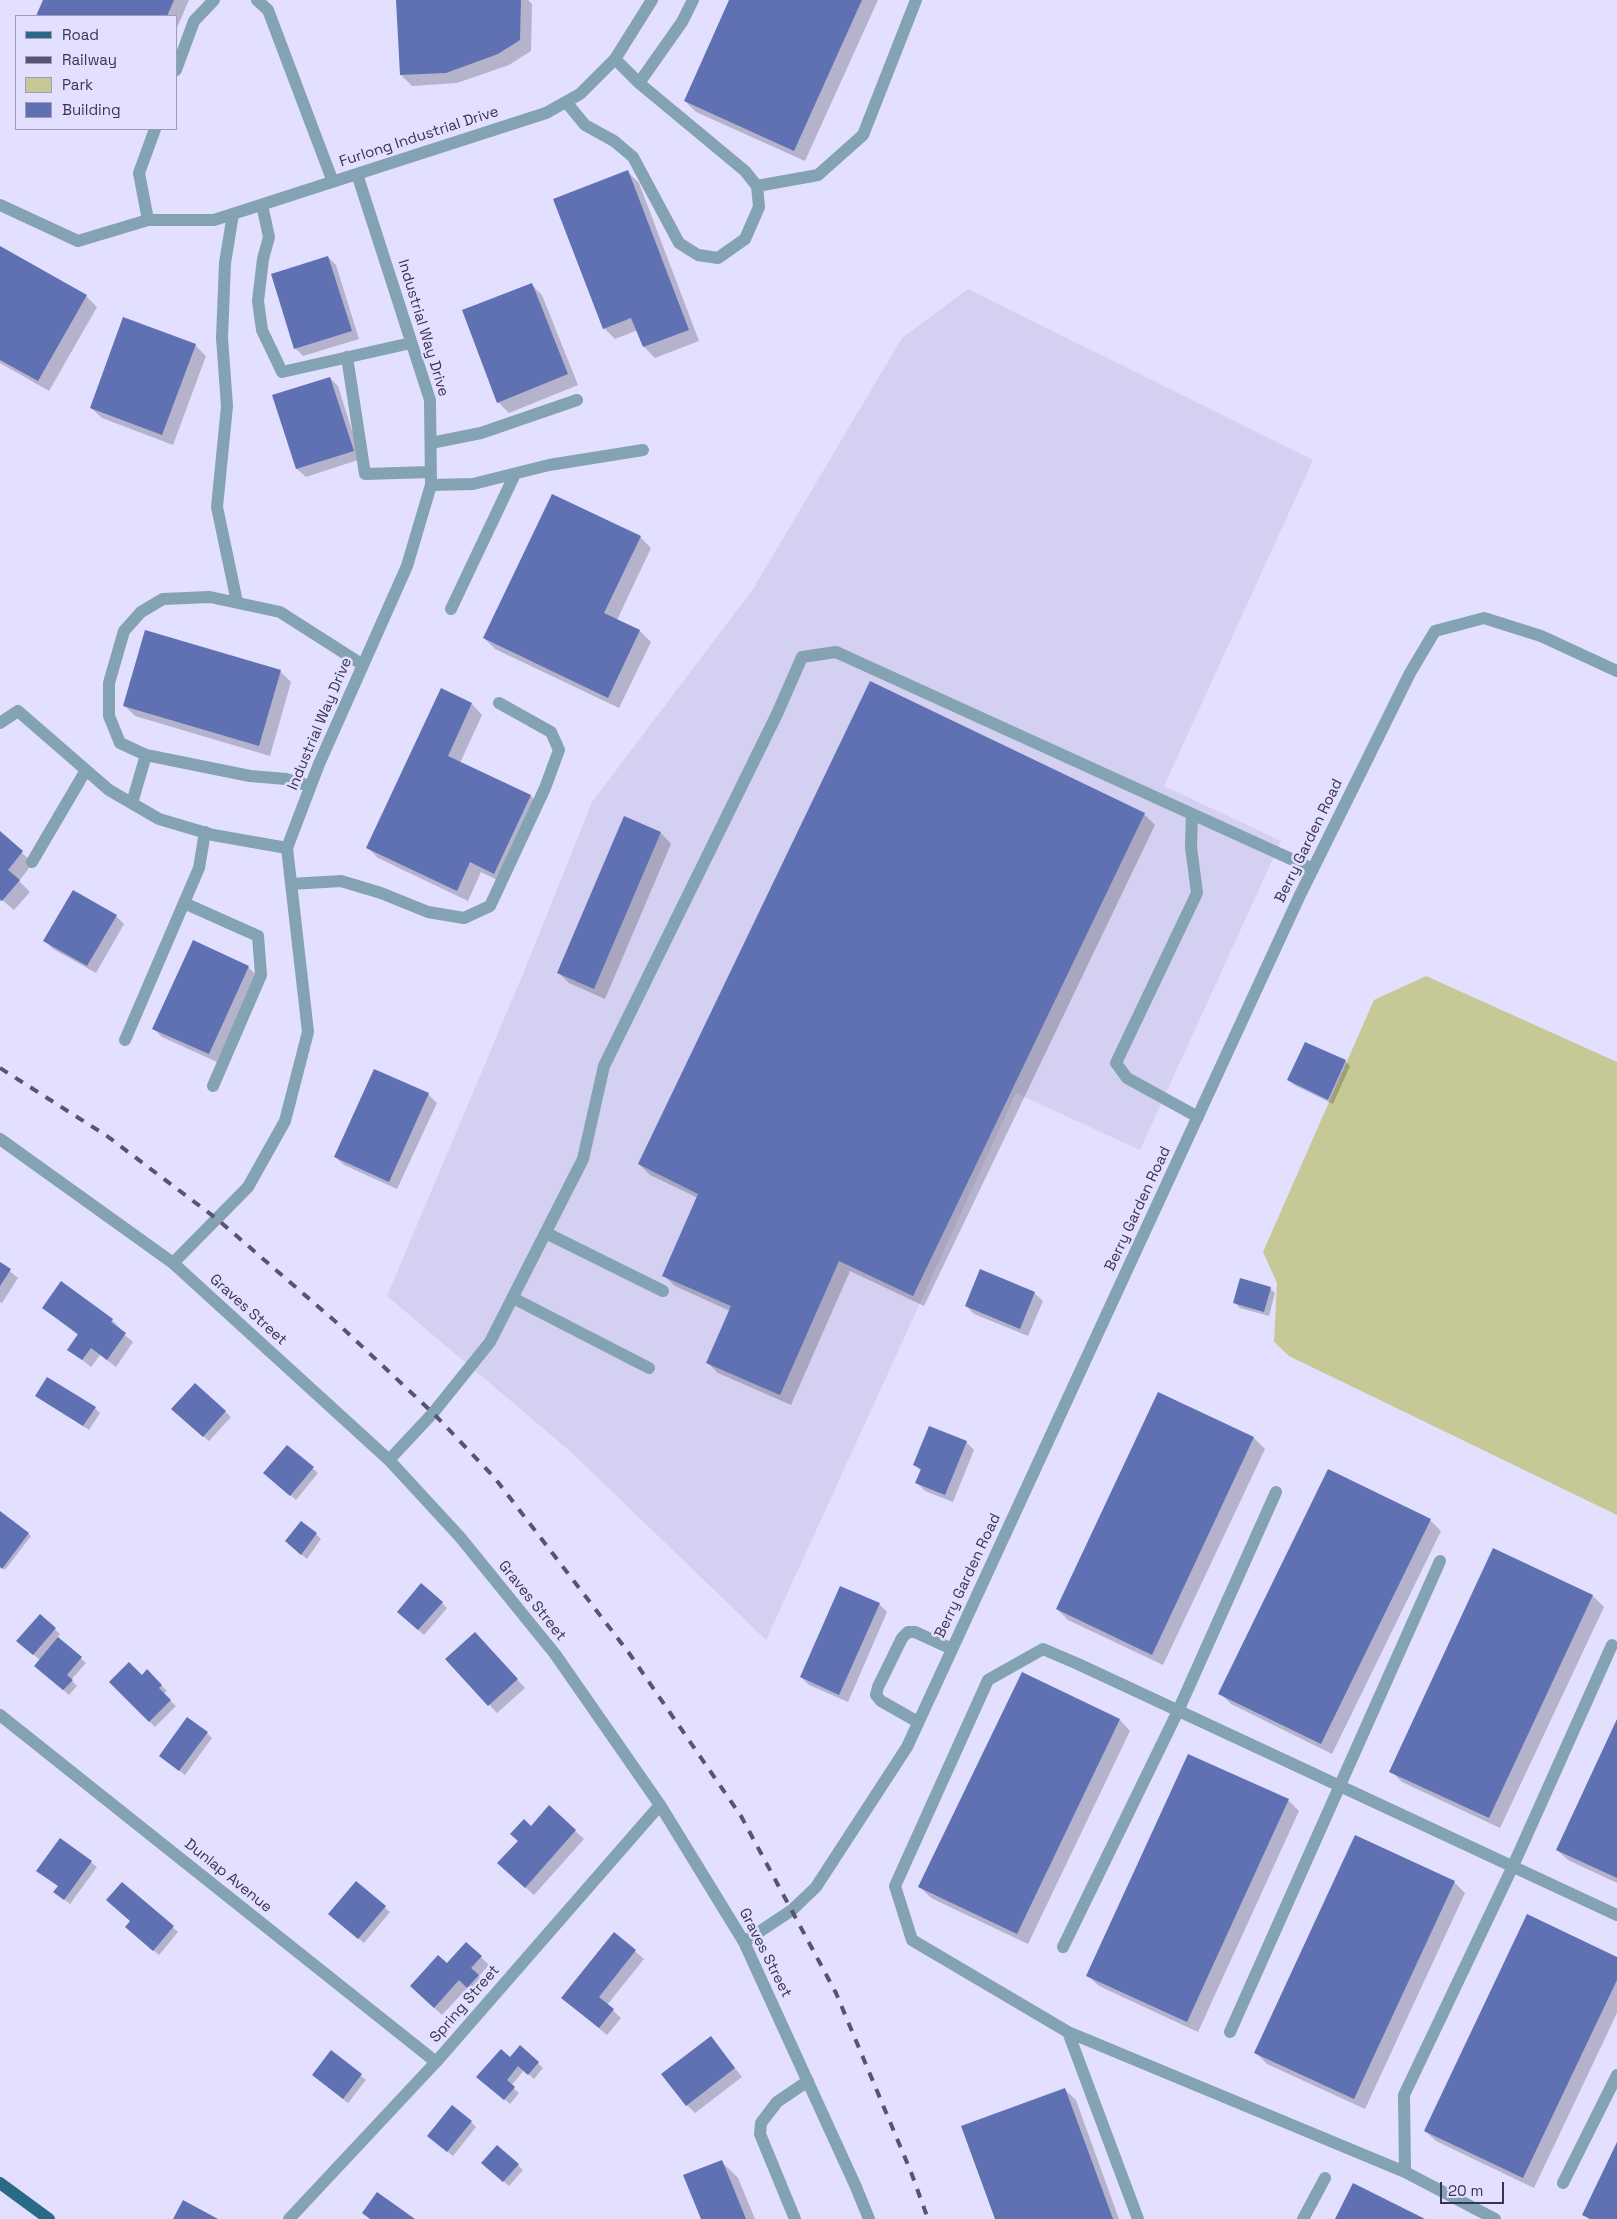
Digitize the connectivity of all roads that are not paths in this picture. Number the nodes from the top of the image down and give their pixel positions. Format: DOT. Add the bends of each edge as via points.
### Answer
graph roads {
  1 [pos="214,0"];
  2 [pos="256,0"];
  3 [pos="652,0"];
  4 [pos="693,0"];
  5 [pos="916,0"];
  6 [pos="615,59"];
  7 [pos="178,65"];
  8 [pos="639,83"];
  9 [pos="566,102"];
  10 [pos="155,130"];
  11 [pos="358,174"];
  12 [pos="333,182"];
  13 [pos="757,186"];
  14 [pos="0,205"];
  15 [pos="262,205"];
  16 [pos="233,214"];
  17 [pos="148,220"];
  18 [pos="411,342"];
  19 [pos="347,357"];
  20 [pos="577,400"];
  21 [pos="430,443"];
  22 [pos="643,450"];
  23 [pos="515,474"];
  24 [pos="431,479"];
  25 [pos="237,602"];
  26 [pos="451,609"];
  27 [pos="363,665"];
  28 [pos="1617,671"];
  29 [pos="498,703"];
  30 [pos="0,723"];
  31 [pos="146,755"];
  32 [pos="86,770"];
  33 [pos="310,786"];
  34 [pos="132,803"];
  35 [pos="1192,814"];
  36 [pos="205,832"];
  37 [pos="287,848"];
  38 [pos="32,862"];
  39 [pos="1313,869"];
  40 [pos="291,884"];
  41 [pos="184,903"];
  42 [pos="125,1040"];
  43 [pos="213,1086"];
  44 [pos="1198,1117"];
  45 [pos="0,1139"];
  46 [pos="546,1233"];
  47 [pos="173,1263"];
  48 [pos="663,1291"];
  49 [pos="512,1298"];
  50 [pos="649,1368"];
  51 [pos="389,1460"];
  52 [pos="1276,1492"];
  53 [pos="1440,1560"];
  54 [pos="1612,1645"];
  55 [pos="952,1649"];
  56 [pos="1178,1710"];
  57 [pos="0,1715"];
  58 [pos="918,1722"];
  59 [pos="1341,1786"];
  60 [pos="660,1804"];
  61 [pos="1513,1866"];
  62 [pos="1617,1915"];
  63 [pos="744,1942"];
  64 [pos="1063,1947"];
  65 [pos="1068,2032"];
  66 [pos="1230,2032"];
  67 [pos="436,2062"];
  68 [pos="1617,2075"];
  69 [pos="808,2080"];
  70 [pos="1405,2172"];
  71 [pos="1325,2178"];
  72 [pos="1562,2183"];
  73 [pos="0,2184"];
  74 [pos="49,2219"];
  75 [pos="289,2219"];
  76 [pos="795,2219"];
  77 [pos="869,2219"];
  78 [pos="1138,2219"];
  79 [pos="1303,2219"];
  80 [pos="1495,2219"];
  1 -- 7 [label="street" via="194,21"];
  2 -- 12 [label="street" via="268,10"];
  3 -- 6 [label="street, Furlong Industrial Drive"];
  4 -- 8 [label="street" via="682,22"];
  5 -- 13 [label="street" via="863,135 818,175"];
  6 -- 8 [label="street"];
  6 -- 9 [label="street, Furlong Industrial Drive" via="580,94"];
  8 -- 13 [label="street" via="745,171"];
  9 -- 11 [label="street, Furlong Industrial Drive" via="546,113"];
  9 -- 13 [label="street" via="585,125 614,141 633,157 680,243 698,256 718,258 745,239 759,207"];
  10 -- 17 [label="street" via="140,173"];
  11 -- 12 [label="street, Furlong Industrial Drive"];
  11 -- 18 [label="street, Industrial Way Drive"];
  12 -- 15 [label="street, Furlong Industrial Drive"];
  14 -- 17 [label="street, Furlong Industrial Drive" via="78,242"];
  15 -- 16 [label="street, Furlong Industrial Drive"];
  15 -- 19 [label="street" via="269,237 258,301 262,330 282,372"];
  16 -- 17 [label="street, Furlong Industrial Drive" via="214,220"];
  16 -- 25 [label="street" via="225,264 222,338 227,406 217,508"];
  18 -- 19 [label="street"];
  18 -- 21 [label="street, Industrial Way Drive" via="430,400"];
  19 -- 24 [label="street" via="365,474"];
  20 -- 21 [label="street" via="481,433"];
  21 -- 24 [label="street, Industrial Way Drive"];
  22 -- 23 [label="street" via="549,465"];
  23 -- 24 [label="street" via="473,484"];
  23 -- 26 [label="street"];
  24 -- 27 [label="street, Industrial Way Drive" via="407,566"];
  25 -- 27 [label="street" via="280,612"];
  25 -- 31 [label="street" via="210,597 163,599 141,612 124,631 109,683 109,716 120,743"];
  27 -- 33 [label="street, Industrial Way Drive"];
  28 -- 39 [label="street, Berry Garden Road" via="1541,636 1484,618 1435,631 1410,673"];
  29 -- 40 [label="street" via="551,732 559,750 545,788 490,906 464,918 428,912 341,881"];
  30 -- 32 [label="street" via="18,711"];
  31 -- 33 [label="street"];
  31 -- 34 [label="street"];
  32 -- 34 [label="street" via="109,790"];
  32 -- 38 [label="street"];
  33 -- 37 [label="street, Industrial Way Drive"];
  34 -- 36 [label="street" via="159,819"];
  35 -- 39 [label="street"];
  35 -- 44 [label="street" via="1191,847 1197,893 1116,1063 1127,1078"];
  35 -- 46 [label="street" via="836,652 802,657 604,1066 588,1146"];
  36 -- 37 [label="street"];
  36 -- 41 [label="street" via="199,868"];
  37 -- 40 [label="street, Industrial Way Drive"];
  39 -- 44 [label="street, Berry Garden Road"];
  40 -- 47 [label="street, Industrial Way Drive" via="308,1032 285,1121 248,1187"];
  41 -- 42 [label="street"];
  41 -- 43 [label="street" via="258,936 261,974"];
  44 -- 55 [label="street, Berry Garden Road"];
  45 -- 47 [label="street, Graves Street"];
  46 -- 48 [label="street"];
  46 -- 49 [label="street"];
  47 -- 51 [label="street, Graves Street"];
  49 -- 50 [label="street"];
  49 -- 51 [label="street" via="490,1342 433,1413"];
  51 -- 60 [label="street, Graves Street" via="460,1537 555,1654"];
  52 -- 56 [label="street"];
  53 -- 59 [label="street"];
  54 -- 61 [label="street"];
  55 -- 58 [label="street, Berry Garden Road"];
  55 -- 58 [label="street" via="916,1632 908,1632 878,1687 876,1694 881,1701"];
  56 -- 59 [label="street"];
  56 -- 64 [label="street"];
  56 -- 65 [label="street" via="1043,1650 988,1680 895,1886 912,1940"];
  57 -- 67 [label="street, Dunlap Avenue"];
  58 -- 63 [label="street, Berry Garden Road" via="907,1747 816,1887 792,1910"];
  59 -- 61 [label="street"];
  59 -- 66 [label="street"];
  60 -- 63 [label="street, Graves Street"];
  60 -- 67 [label="street, Spring Street"];
  61 -- 62 [label="street"];
  61 -- 70 [label="street" via="1404,2095"];
  63 -- 69 [label="street, Graves Street"];
  65 -- 70 [label="street"];
  65 -- 78 [label="street"];
  67 -- 75 [label="street, Spring Street"];
  68 -- 72 [label="street"];
  69 -- 76 [label="street" via="777,2102 761,2123 760,2134"];
  69 -- 77 [label="street, Graves Street"];
  70 -- 80 [label="street"];
  71 -- 79 [label="street"];
  73 -- 74 [label="main road"];
}
